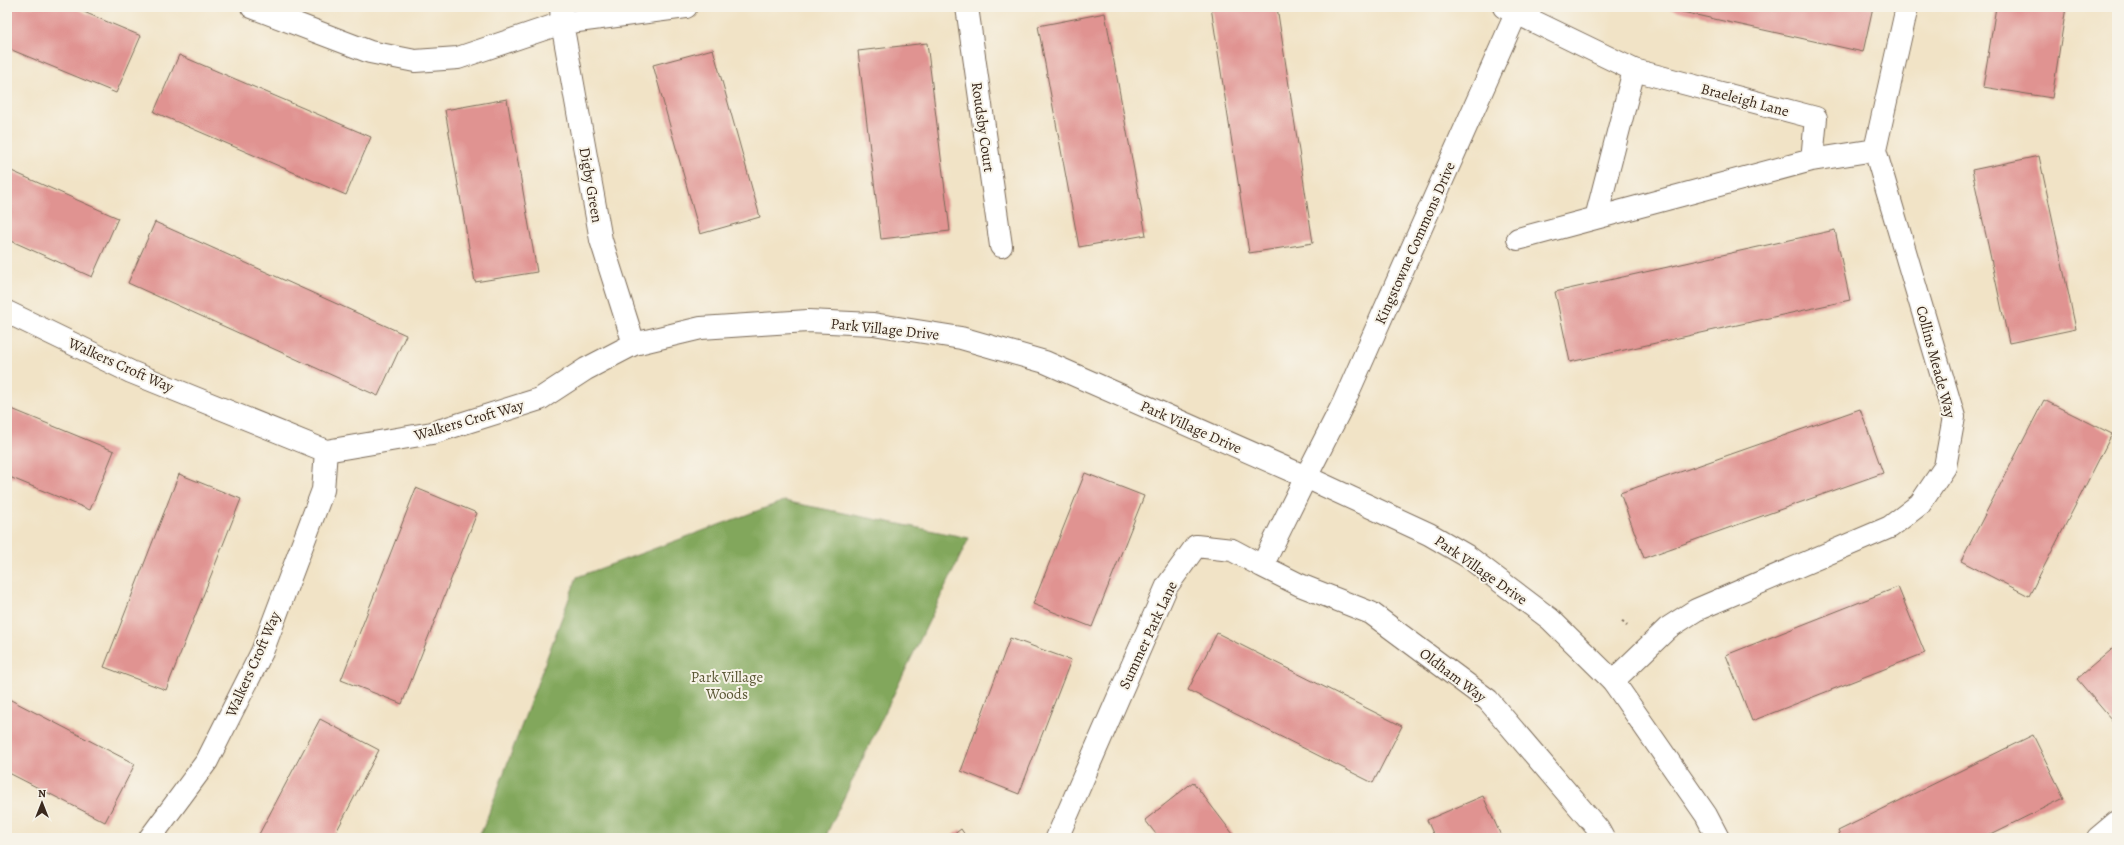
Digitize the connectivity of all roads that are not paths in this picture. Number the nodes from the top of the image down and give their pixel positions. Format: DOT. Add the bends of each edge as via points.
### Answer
graph roads {
  1 [pos="252,7"];
  2 [pos="686,7"];
  3 [pos="967,7"];
  4 [pos="1907,7"];
  5 [pos="1513,9"];
  6 [pos="561,15"];
  7 [pos="1634,70"];
  8 [pos="1875,150"];
  9 [pos="1812,160"];
  10 [pos="1596,218"];
  11 [pos="1518,239"];
  12 [pos="1001,246"];
  13 [pos="7,312"];
  14 [pos="634,344"];
  15 [pos="540,399"];
  16 [pos="326,451"];
  17 [pos="1306,478"];
  18 [pos="1262,566"];
  19 [pos="1613,681"];
  20 [pos="2117,822"];
  21 [pos="150,838"];
  22 [pos="1057,838"];
  23 [pos="1603,838"];
  24 [pos="1718,838"];
  25 [pos="2098,838"];
  1 -- 6 [label="street" via="370,52 415,61 458,58"];
  2 -- 6 [label="street"];
  3 -- 12 [label="street, Roudsby Court"];
  4 -- 8 [label="street, Collins Meade Way"];
  5 -- 7 [label="street, Braeleigh Lane"];
  5 -- 17 [label="street, Kingstowne Commons Drive" via="1343,404"];
  6 -- 14 [label="street, Digby Green" via="601,240"];
  7 -- 9 [label="street, Braeleigh Lane" via="1816,118"];
  7 -- 10 [label="street"];
  8 -- 9 [label="street"];
  8 -- 19 [label="street, Collins Meade Way" via="1954,417 1945,467 1920,504 1890,527 1696,610 1668,628"];
  9 -- 10 [label="street"];
  10 -- 11 [label="street"];
  13 -- 16 [label="street, Walkers Croft Way" via="131,372"];
  14 -- 15 [label="street, Park Village Drive" via="586,369"];
  14 -- 17 [label="street, Park Village Drive" via="701,328 808,321 873,324 961,338 1045,362"];
  15 -- 16 [label="street, Walkers Croft Way" via="432,433"];
  16 -- 21 [label="street, Walkers Croft Way" via="323,490 262,652 208,761"];
  17 -- 18 [label="street"];
  17 -- 19 [label="street, Park Village Drive" via="1429,534 1467,556 1550,619"];
  18 -- 22 [label="street, Summer Park Lane" via="1232,550 1196,546 1167,586"];
  18 -- 23 [label="street, Oldham Way" via="1300,585 1371,613 1488,700"];
  19 -- 24 [label="street, Park Village Drive" via="1706,814"];
  20 -- 25 [label="street"];
}
